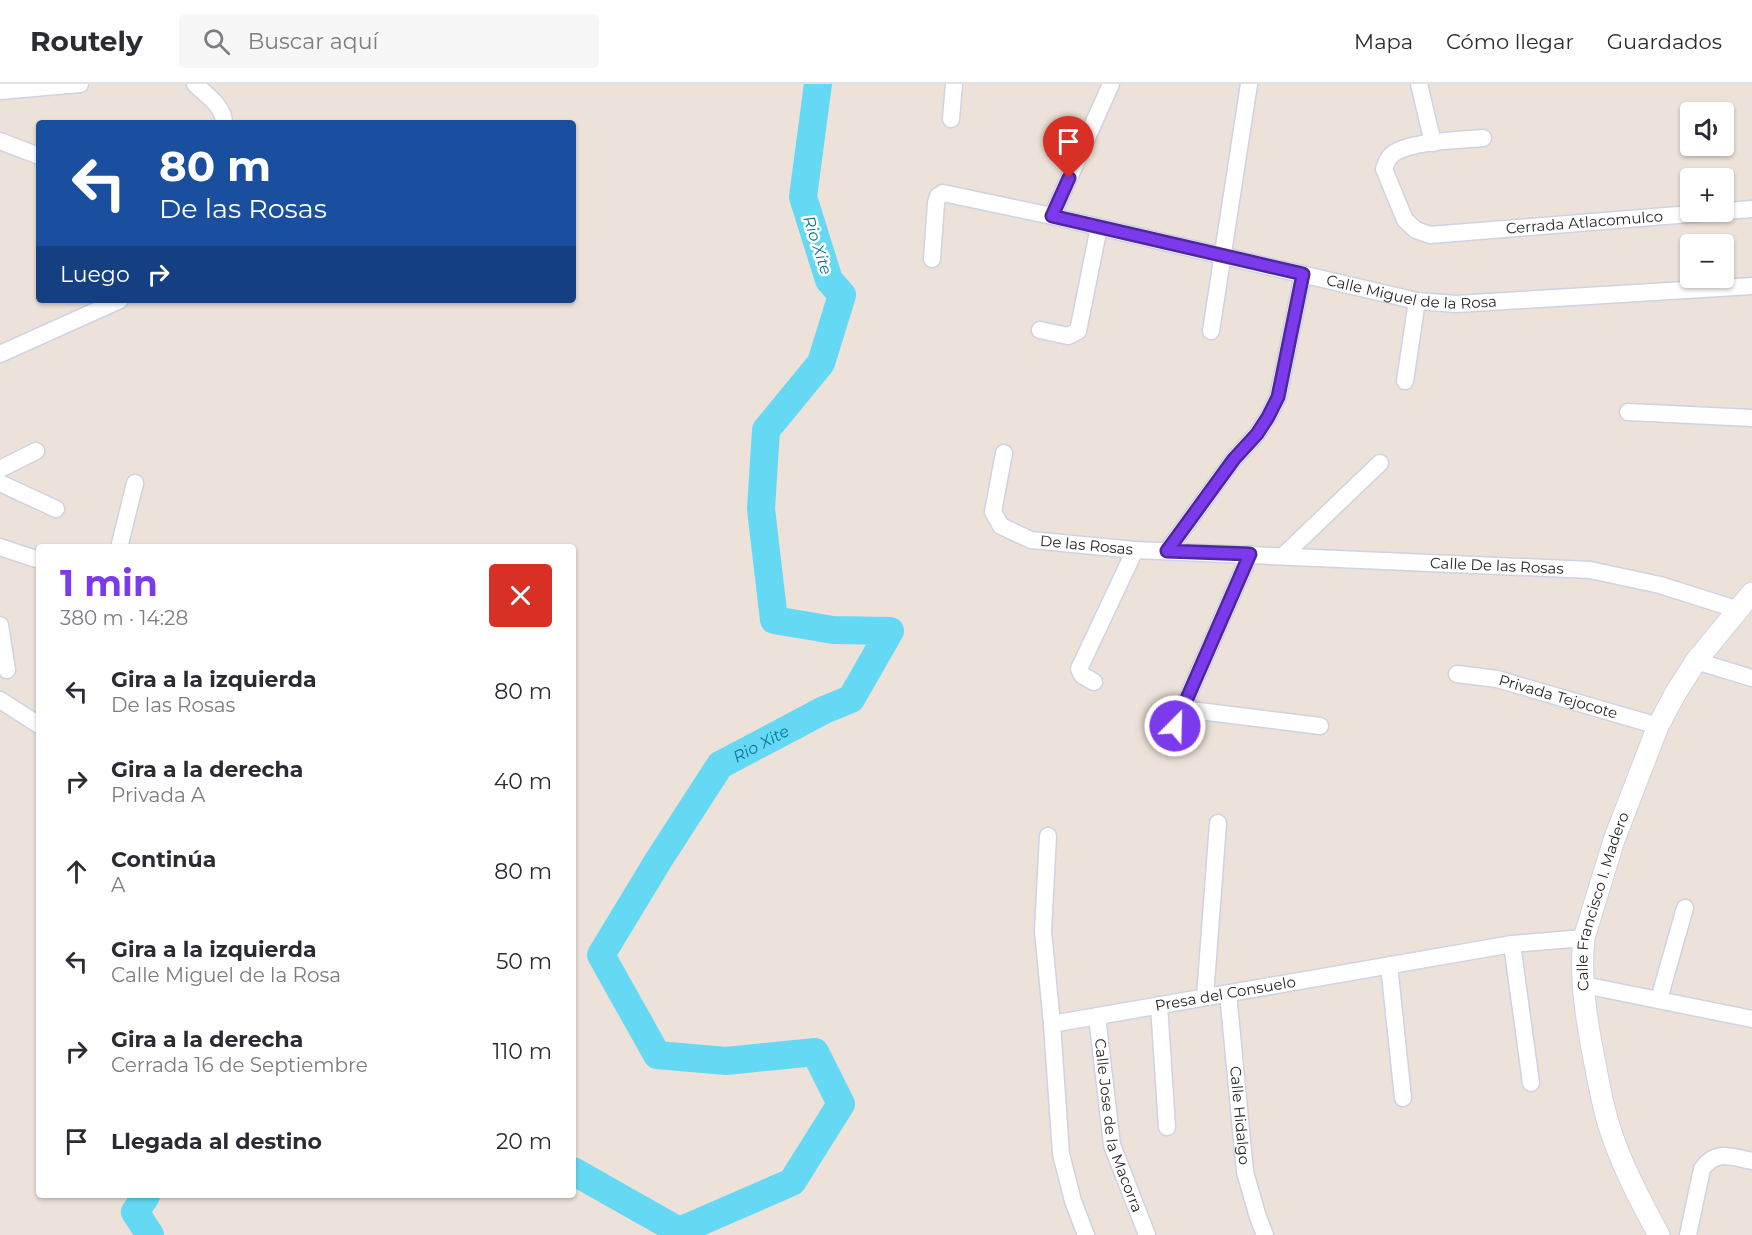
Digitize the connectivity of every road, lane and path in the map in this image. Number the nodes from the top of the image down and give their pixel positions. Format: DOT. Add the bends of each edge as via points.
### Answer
graph roads {
  1 [pos="80,84"];
  2 [pos="195,84"];
  3 [pos="954,84"];
  4 [pos="1111,84"];
  5 [pos="1249,84"];
  6 [pos="1419,84"];
  7 [pos="0,91"];
  8 [pos="951,119"];
  9 [pos="224,120"];
  10 [pos="1483,138"];
  11 [pos="0,141"];
  12 [pos="1432,143"];
  13 [pos="36,155"];
  14 [pos="1752,209"];
  15 [pos="1052,216"];
  16 [pos="1099,227"];
  17 [pos="1224,256"];
  18 [pos="932,259"];
  19 [pos="1303,274"];
  20 [pos="1752,286"];
  21 [pos="1417,301"];
  22 [pos="113,303"];
  23 [pos="1040,330"];
  24 [pos="1211,331"];
  25 [pos="0,354"];
  26 [pos="1406,381"];
  27 [pos="1628,412"];
  28 [pos="1752,418"];
  29 [pos="36,451"];
  30 [pos="1004,453"];
  31 [pos="1380,463"];
  32 [pos="0,469"];
  33 [pos="0,483"];
  34 [pos="135,483"];
  35 [pos="56,509"];
  36 [pos="120,544"];
  37 [pos="0,547"];
  38 [pos="1135,550"];
  39 [pos="1167,551"];
  40 [pos="1250,554"];
  41 [pos="1284,555"];
  42 [pos="36,559"];
  43 [pos="1752,593"];
  44 [pos="1739,610"];
  45 [pos="0,625"];
  46 [pos="4,659"];
  47 [pos="1696,662"];
  48 [pos="1457,674"];
  49 [pos="1752,678"];
  50 [pos="1094,682"];
  51 [pos="0,700"];
  52 [pos="1183,709"];
  53 [pos="36,723"];
  54 [pos="1175,726"];
  55 [pos="1320,726"];
  56 [pos="1658,726"];
  57 [pos="1218,823"];
  58 [pos="1048,836"];
  59 [pos="1685,908"];
  60 [pos="1584,938"];
  61 [pos="1512,944"];
  62 [pos="1389,965"];
  63 [pos="1584,985"];
  64 [pos="1228,993"];
  65 [pos="1205,997"];
  66 [pos="1659,999"];
  67 [pos="1159,1005"];
  68 [pos="1097,1016"];
  69 [pos="1752,1020"];
  70 [pos="1052,1024"];
  71 [pos="1531,1083"];
  72 [pos="1403,1098"];
  73 [pos="1167,1127"];
  74 [pos="1752,1161"];
  75 [pos="1086,1235"];
  76 [pos="1147,1235"];
  77 [pos="1265,1235"];
  78 [pos="1659,1235"];
  79 [pos="1688,1235"];
  1 -- 7 [label="street"];
  2 -- 9 [label="street" via="221,108"];
  3 -- 8 [label="street"];
  4 -- 15 [label="street"];
  5 -- 17 [label="street"];
  6 -- 12 [label="street"];
  10 -- 12 [label="street"];
  11 -- 13 [label="street"];
  12 -- 14 [label="street, Cerrada Atlacomulco" via="1393,153 1384,169 1405,220 1430,235"];
  15 -- 16 [label="street, Calle Miguel de la Rosa"];
  15 -- 18 [label="street, Calle Miguel de la Rosa" via="943,193 938,196 934,213"];
  16 -- 17 [label="street, Calle Miguel de la Rosa"];
  16 -- 23 [label="street" via="1078,331 1068,336"];
  17 -- 19 [label="street, Calle Miguel de la Rosa"];
  17 -- 24 [label="street"];
  19 -- 21 [label="street, Calle Miguel de la Rosa"];
  19 -- 39 [label="street" via="1278,397 1257,434"];
  20 -- 21 [label="street, Calle Miguel de la Rosa" via="1456,304"];
  21 -- 26 [label="street"];
  22 -- 25 [label="street"];
  27 -- 28 [label="street"];
  29 -- 32 [label="street"];
  30 -- 38 [label="street, De las Rosas" via="993,512 1001,526 1031,540"];
  31 -- 41 [label="street"];
  33 -- 35 [label="street"];
  34 -- 36 [label="street"];
  37 -- 42 [label="street"];
  38 -- 39 [label="street, De las Rosas"];
  38 -- 50 [label="street" via="1079,669"];
  39 -- 40 [label="street, De las Rosas"];
  40 -- 41 [label="street, Calle De las Rosas"];
  40 -- 52 [label="street"];
  41 -- 44 [label="street, Calle De las Rosas" via="1590,570 1660,585"];
  43 -- 44 [label="street, Calle Francisco I. Madero"];
  44 -- 47 [label="street, Calle Francisco I. Madero"];
  45 -- 46 [label="street"];
  47 -- 49 [label="street"];
  47 -- 56 [label="street, Calle Francisco I. Madero"];
  48 -- 56 [label="street, Privada Tejocote" via="1497,680"];
  51 -- 53 [label="street"];
  52 -- 54 [label="street"];
  52 -- 55 [label="street"];
  56 -- 60 [label="street, Calle Francisco I. Madero" via="1614,840"];
  57 -- 65 [label="street"];
  58 -- 70 [label="street" via="1043,931"];
  59 -- 66 [label="street"];
  60 -- 61 [label="street, Presa del Consuelo"];
  60 -- 63 [label="street, Calle Francisco I. Madero"];
  61 -- 62 [label="street, Presa del Consuelo"];
  61 -- 71 [label="street"];
  62 -- 64 [label="street, Presa del Consuelo"];
  62 -- 72 [label="street"];
  63 -- 66 [label="street"];
  63 -- 78 [label="street, Calle Francisco I. Madero" via="1599,1085 1611,1131"];
  64 -- 65 [label="street, Presa del Consuelo"];
  64 -- 77 [label="street, Calle Hidalgo" via="1245,1173"];
  65 -- 67 [label="street, Presa del Consuelo"];
  66 -- 69 [label="street"];
  67 -- 68 [label="street, Presa del Consuelo"];
  67 -- 73 [label="street"];
  68 -- 70 [label="street, Presa del Consuelo"];
  68 -- 76 [label="street, Calle Jose de la Macorra" via="1112,1145"];
  70 -- 75 [label="street" via="1061,1154"];
  74 -- 79 [label="street" via="1723,1156 1708,1161 1702,1169"];
}
